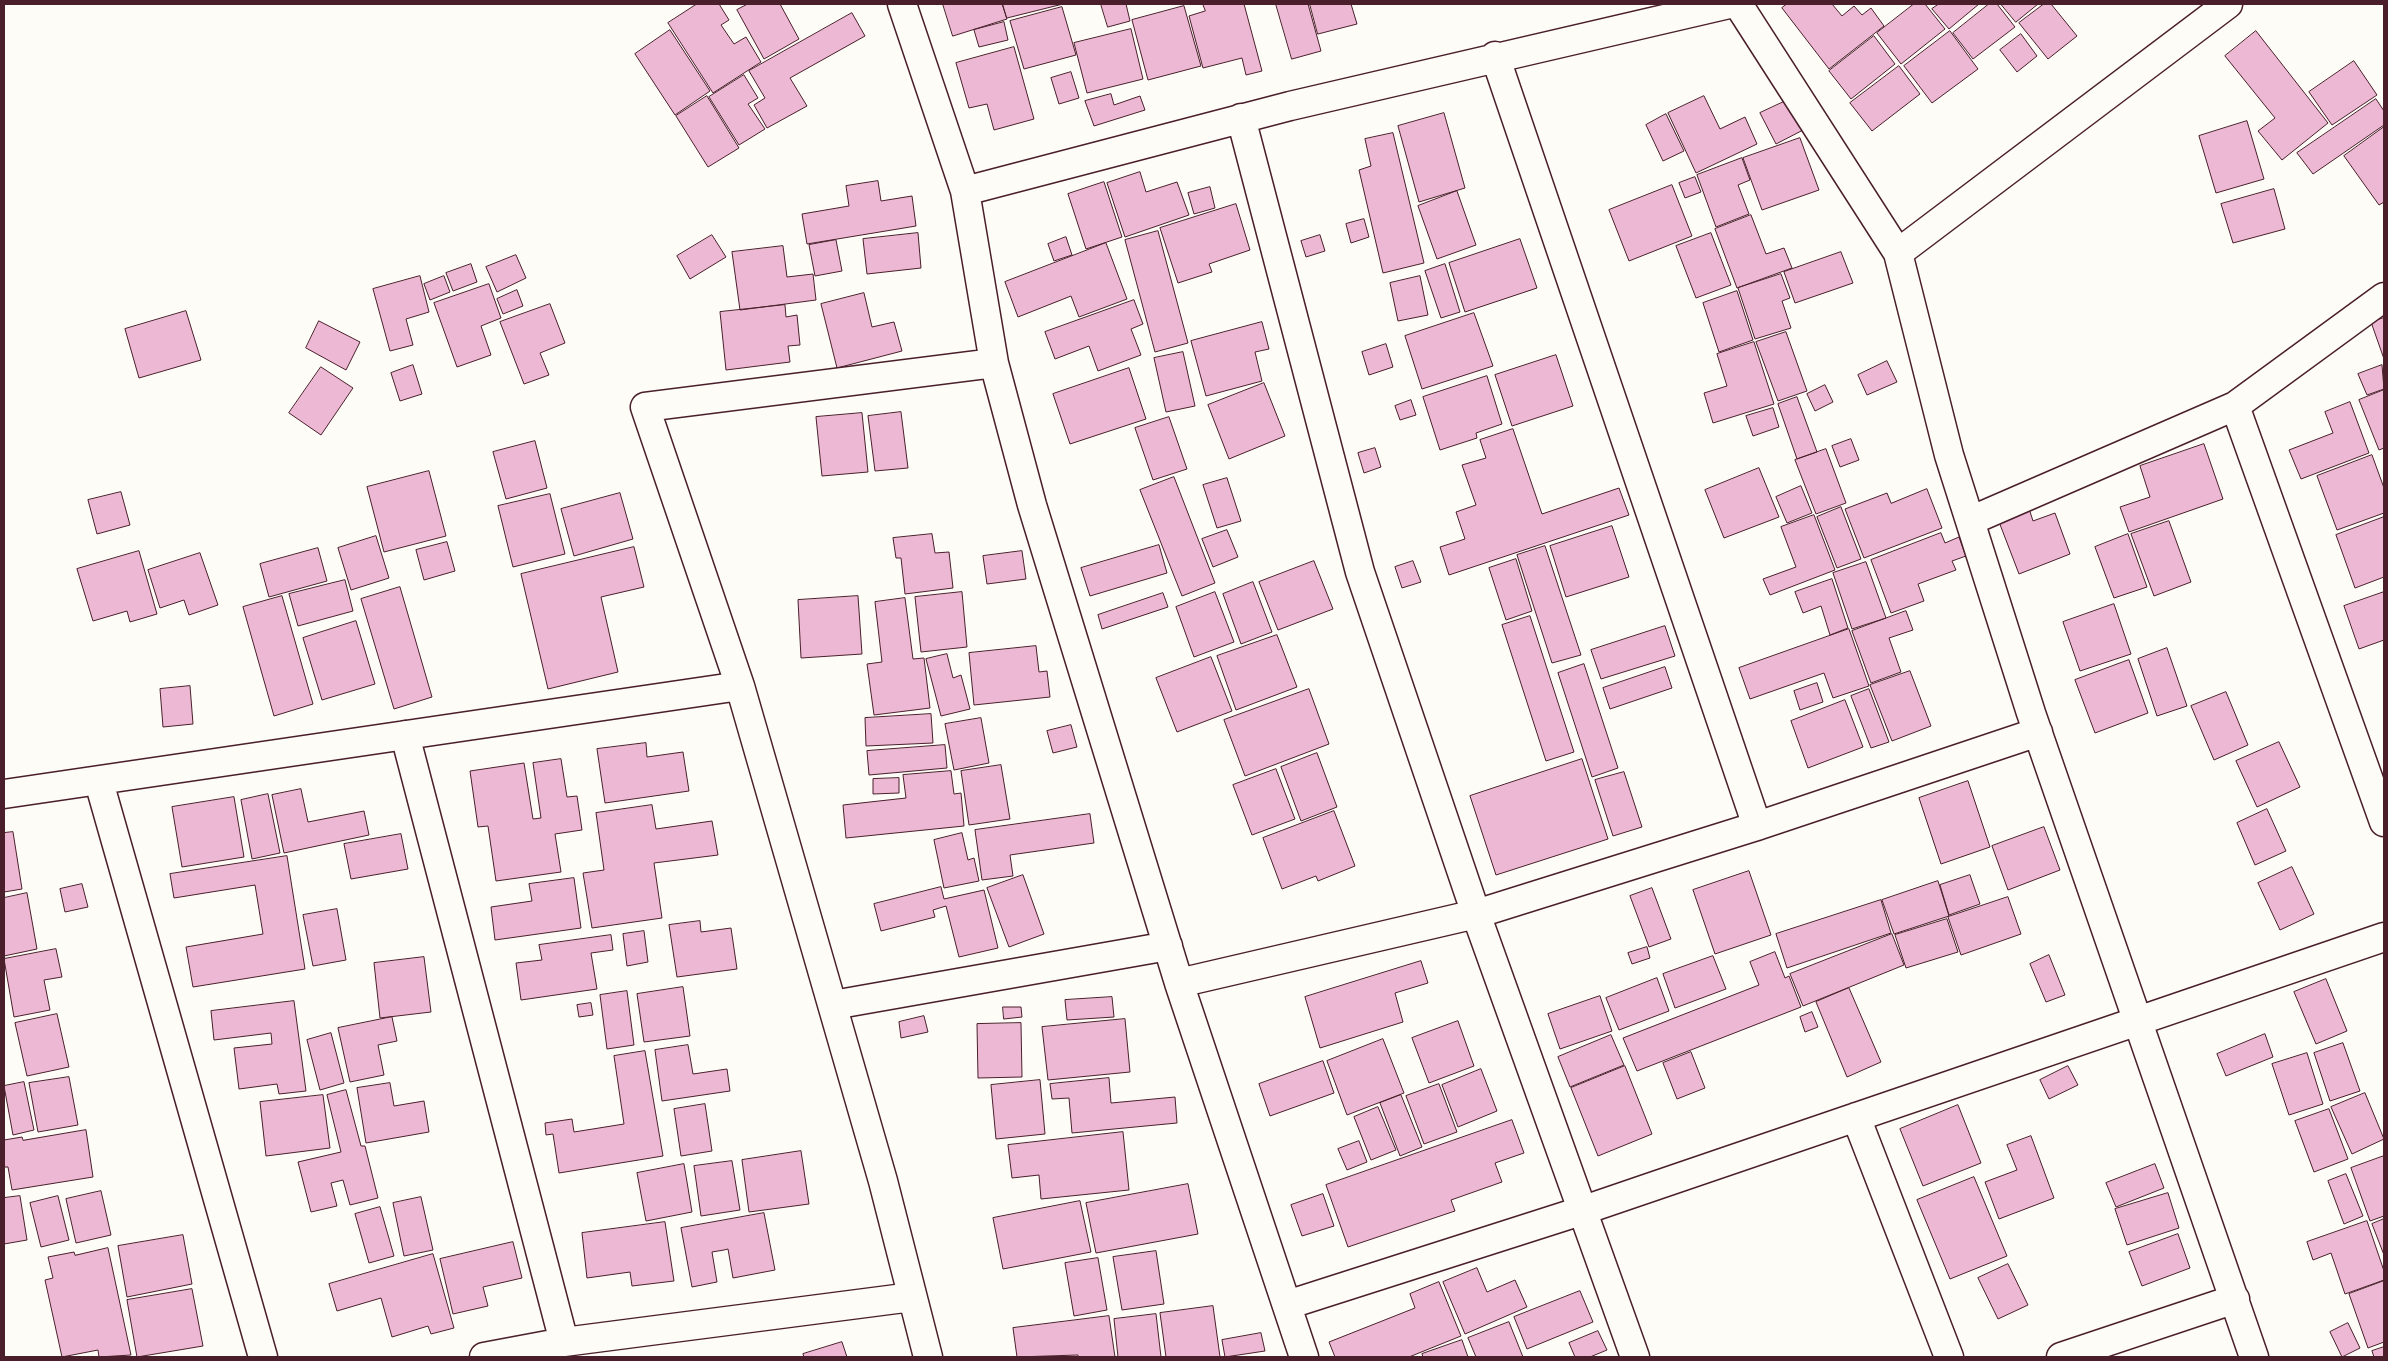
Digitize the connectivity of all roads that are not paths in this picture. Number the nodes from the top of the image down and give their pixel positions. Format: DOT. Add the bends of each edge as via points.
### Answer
graph roads {
  1 [pos="902,4"];
  2 [pos="1729,4"];
  3 [pos="1738,4"];
  4 [pos="2228,4"];
  5 [pos="1495,56"];
  6 [pos="1242,118"];
  7 [pos="964,191"];
  8 [pos="1898,253"];
  9 [pos="2384,297"];
  10 [pos="994,363"];
  11 [pos="2235,406"];
  12 [pos="1970,521"];
  13 [pos="740,686"];
  14 [pos="2038,732"];
  15 [pos="405,735"];
  16 [pos="99,782"];
  17 [pos="4,794"];
  18 [pos="2384,822"];
  19 [pos="1758,826"];
  20 [pos="1476,914"];
  21 [pos="2384,937"];
  22 [pos="1168,946"];
  23 [pos="1179,983"];
  24 [pos="832,1005"];
  25 [pos="2139,1021"];
  26 [pos="1856,1117"];
  27 [pos="1584,1210"];
  28 [pos="912,1297"];
  29 [pos="2235,1299"];
  30 [pos="1287,1305"];
  31 [pos="564,1342"];
  32 [pos="263,1357"];
  33 [pos="484,1357"];
  34 [pos="928,1357"];
  35 [pos="1304,1357"];
  36 [pos="1636,1357"];
  37 [pos="1949,1357"];
  38 [pos="2061,1357"];
  39 [pos="2254,1357"];
  1 -- 7 [label="street"];
  2 -- 5 [label="street"];
  3 -- 8 [label="street"];
  4 -- 8 [label="street"];
  5 -- 6 [label="street"];
  5 -- 19 [label="street"];
  6 -- 7 [label="street"];
  6 -- 20 [label="street" via="1360,572"];
  7 -- 10 [label="street"];
  8 -- 12 [label="street" via="1949,455"];
  9 -- 11 [label="street"];
  10 -- 13 [label="street" via="644,407"];
  10 -- 22 [label="street" via="1032,504"];
  11 -- 12 [label="street"];
  11 -- 18 [label="street"];
  12 -- 14 [label="street"];
  13 -- 15 [label="street"];
  13 -- 24 [label="street"];
  14 -- 19 [label="street"];
  14 -- 25 [label="street"];
  15 -- 16 [label="street"];
  15 -- 31 [label="street"];
  16 -- 17 [label="street"];
  16 -- 32 [label="street"];
  19 -- 20 [label="street"];
  20 -- 23 [label="street"];
  20 -- 27 [label="street"];
  21 -- 25 [label="street"];
  22 -- 23 [label="street"];
  22 -- 24 [label="street"];
  23 -- 30 [label="street"];
  24 -- 28 [label="street" via="883,1181"];
  25 -- 26 [label="street"];
  25 -- 29 [label="street"];
  26 -- 27 [label="street"];
  26 -- 37 [label="street"];
  27 -- 30 [label="street"];
  27 -- 36 [label="street"];
  28 -- 31 [label="street"];
  28 -- 34 [label="street"];
  29 -- 38 [label="street"];
  29 -- 39 [label="street"];
  30 -- 35 [label="street"];
  31 -- 33 [label="street"];
}
